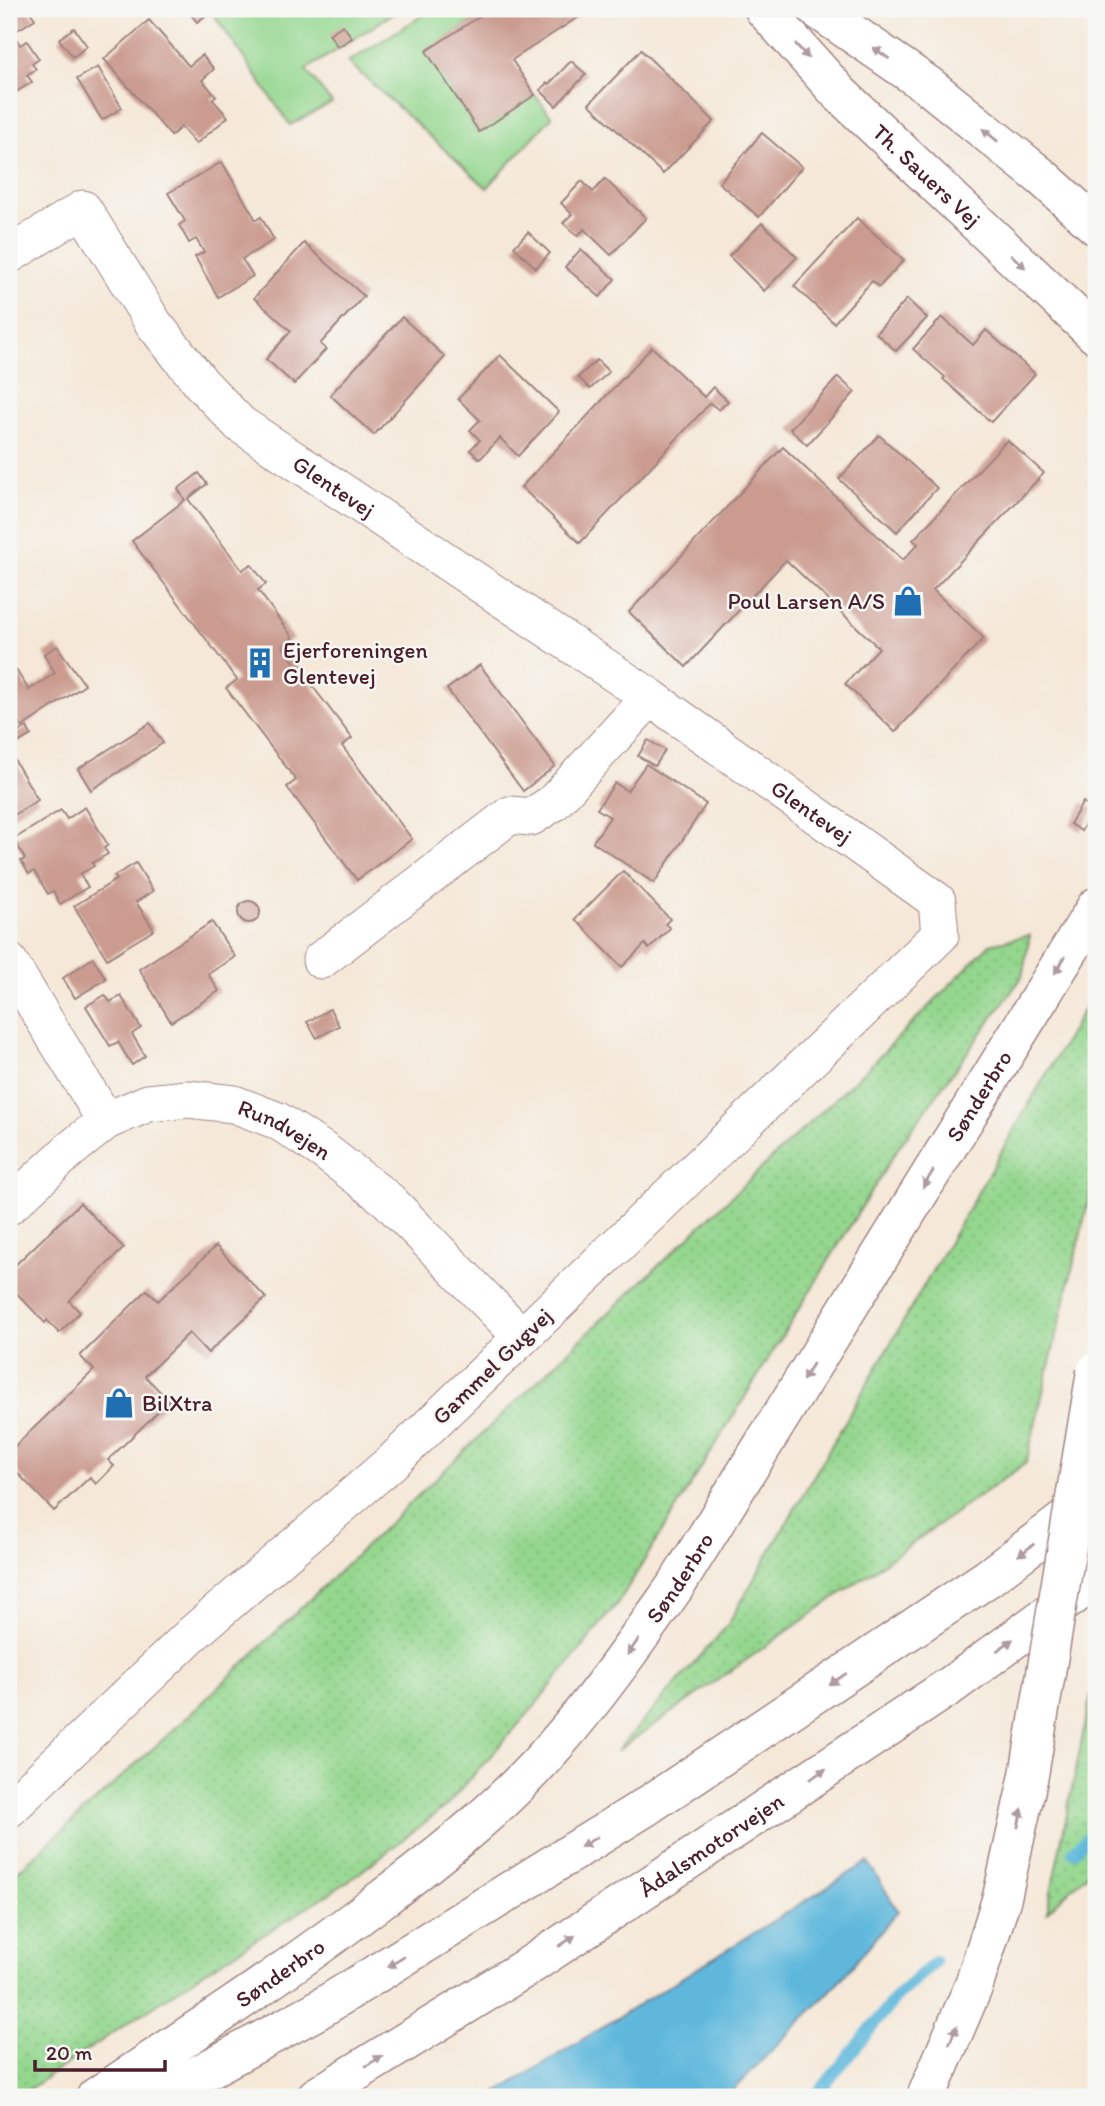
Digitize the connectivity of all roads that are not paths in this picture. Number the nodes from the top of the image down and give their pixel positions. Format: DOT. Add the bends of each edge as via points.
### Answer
graph roads {
  1 [pos="764,9"];
  2 [pos="817,9"];
  3 [pos="1096,226"];
  4 [pos="9,255"];
  5 [pos="1096,335"];
  6 [pos="650,697"];
  7 [pos="937,901"];
  8 [pos="1096,907"];
  9 [pos="321,960"];
  10 [pos="9,962"];
  11 [pos="106,1121"];
  12 [pos="9,1206"];
  13 [pos="522,1337"];
  14 [pos="1096,1372"];
  15 [pos="1096,1496"];
  16 [pos="1096,1578"];
  17 [pos="9,1808"];
  18 [pos="96,2097"];
  19 [pos="157,2097"];
  20 [pos="316,2097"];
  21 [pos="926,2097"];
  1 -- 5 [label="main road, Th. Sauers Vej, one-way" via="839,93"];
  3 -- 2 [label="main road, one-way" via="929,86"];
  4 -- 6 [label="street, Glentevej" via="83,209 154,324 240,424"];
  6 -- 7 [label="street, Glentevej"];
  6 -- 9 [label="street" via="552,803 531,817 510,815"];
  7 -- 13 [label="street, Gammel Gugvej" via="940,935"];
  8 -- 18 [label="main road, Sønderbro, one-way" via="677,1584 555,1746 494,1807 407,1880 291,1967"];
  10 -- 11 [label="street"];
  11 -- 12 [label="street, Rundvejen"];
  11 -- 13 [label="street, Rundvejen" via="148,1103 188,1099 234,1104 278,1121 388,1200"];
  13 -- 17 [label="street, Gammel Gugvej" via="392,1462 191,1635"];
  21 -- 14 [label="main road, one-way, bridge" via="974,1985 1002,1897 1029,1774"];
  15 -- 19 [label="main road, Sønderbro, one-way" via="988,1578 647,1806 316,2011"];
  20 -- 16 [label="main road, Ådalsmotorvejen, one-way" via="547,1954 953,1684"];
}
